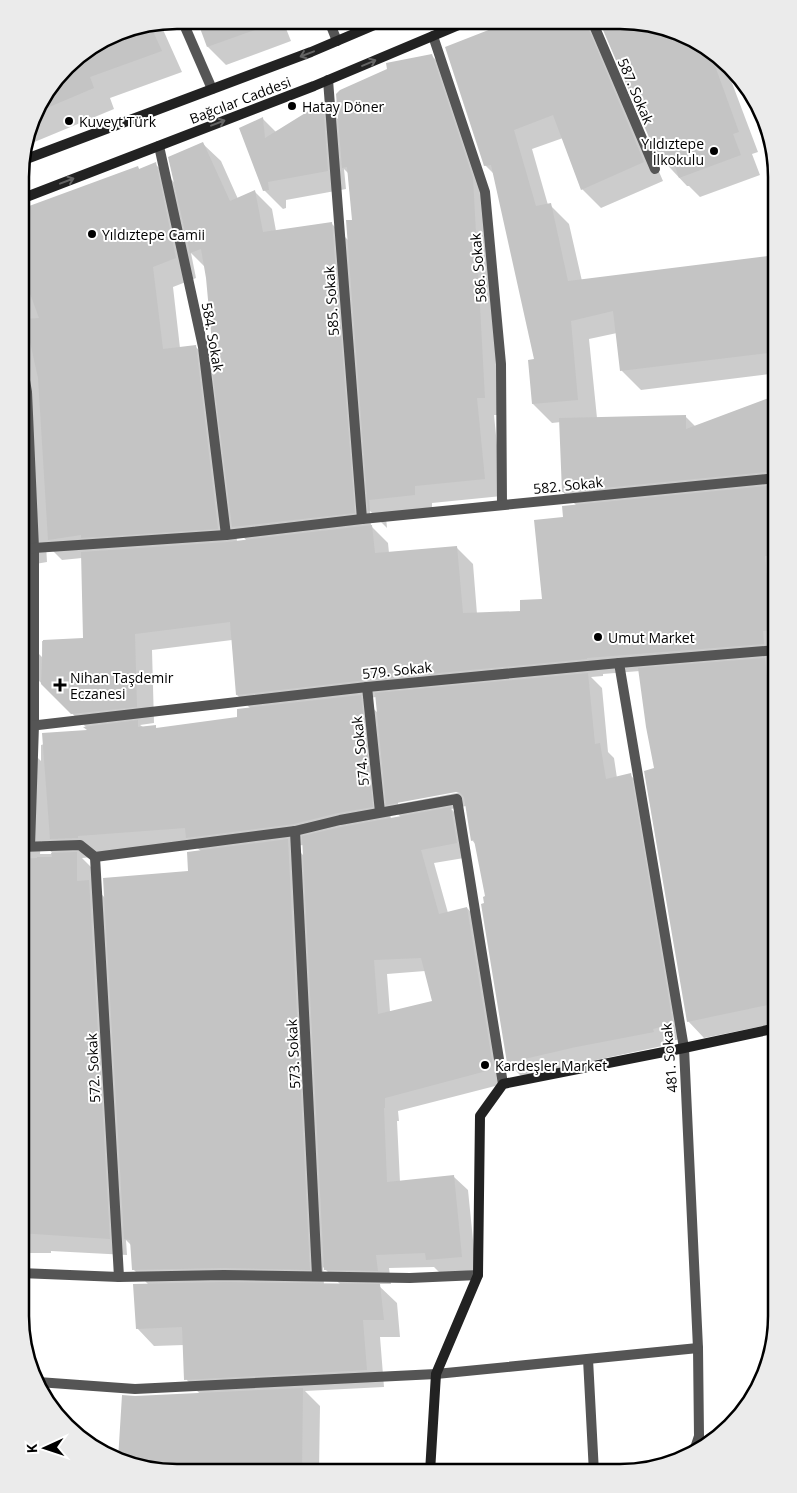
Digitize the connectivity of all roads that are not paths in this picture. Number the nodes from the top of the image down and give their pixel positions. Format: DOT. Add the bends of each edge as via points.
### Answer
graph roads {
  1 [pos="186,29"];
  2 [pos="332,29"];
  3 [pos="365,29"];
  4 [pos="450,29"];
  5 [pos="595,29"];
  6 [pos="433,36"];
  7 [pos="337,41"];
  8 [pos="328,80"];
  9 [pos="212,89"];
  10 [pos="159,146"];
  11 [pos="30,158"];
  12 [pos="655,169"];
  13 [pos="29,196"];
  14 [pos="29,470"];
  15 [pos="768,479"];
  16 [pos="502,505"];
  17 [pos="362,520"];
  18 [pos="226,535"];
  19 [pos="34,548"];
  20 [pos="29,549"];
  21 [pos="768,651"];
  22 [pos="620,663"];
  23 [pos="367,686"];
  24 [pos="34,725"];
  25 [pos="29,726"];
  26 [pos="29,793"];
  27 [pos="380,812"];
  28 [pos="295,831"];
  29 [pos="29,847"];
  30 [pos="95,857"];
  31 [pos="768,1030"];
  32 [pos="684,1048"];
  33 [pos="503,1084"];
  34 [pos="29,1273"];
  35 [pos="317,1275"];
  36 [pos="478,1275"];
  37 [pos="119,1277"];
  38 [pos="698,1348"];
  39 [pos="588,1359"];
  40 [pos="436,1374"];
  41 [pos="44,1382"];
  42 [pos="697,1443"];
  43 [pos="430,1464"];
  44 [pos="594,1464"];
  1 -- 9 [label="street"];
  2 -- 7 [label="street"];
  3 -- 7 [label="main road, Bağcılar Caddesi"];
  4 -- 6 [label="main road, Bağcılar Caddesi"];
  5 -- 12 [label="street, 587. Sokak"];
  8 -- 6 [label="main road, Bağcılar Caddesi, one-way"];
  6 -- 16 [label="street, 586. Sokak" via="485,192 501,364"];
  7 -- 9 [label="main road, Bağcılar Caddesi, one-way"];
  10 -- 8 [label="main road, Bağcılar Caddesi, one-way"];
  8 -- 17 [label="street, 585. Sokak"];
  9 -- 11 [label="main road, Bağcılar Caddesi"];
  13 -- 10 [label="main road, Bağcılar Caddesi, one-way"];
  10 -- 18 [label="street, 584. Sokak" via="203,347"];
  14 -- 19 [label="street"];
  15 -- 16 [label="street, 582. Sokak"];
  16 -- 17 [label="street, 582. Sokak"];
  17 -- 18 [label="street, 582. Sokak"];
  18 -- 19 [label="street, 582. Sokak"];
  19 -- 20 [label="street, 582. Sokak"];
  19 -- 24 [label="street"];
  21 -- 22 [label="street, 579. Sokak"];
  22 -- 23 [label="street, 579. Sokak"];
  22 -- 32 [label="street, 481. Sokak"];
  23 -- 24 [label="street, 579. Sokak"];
  23 -- 27 [label="street, 574. Sokak"];
  24 -- 25 [label="street, 579. Sokak"];
  24 -- 26 [label="street"];
  27 -- 28 [label="street"];
  27 -- 33 [label="street" via="456,799"];
  28 -- 30 [label="street"];
  28 -- 35 [label="street, 573. Sokak"];
  29 -- 30 [label="street" via="80,845"];
  30 -- 37 [label="street, 572. Sokak"];
  31 -- 32 [label="main road"];
  32 -- 33 [label="main road"];
  32 -- 38 [label="street, 481. Sokak"];
  33 -- 36 [label="main road" via="480,1116"];
  34 -- 37 [label="street"];
  35 -- 36 [label="street" via="410,1278"];
  35 -- 37 [label="street"];
  36 -- 40 [label="main road"];
  38 -- 39 [label="street"];
  38 -- 42 [label="street, 481. Sokak"];
  39 -- 40 [label="street"];
  39 -- 44 [label="street"];
  40 -- 41 [label="street" via="135,1389"];
  40 -- 43 [label="main road"];
}
